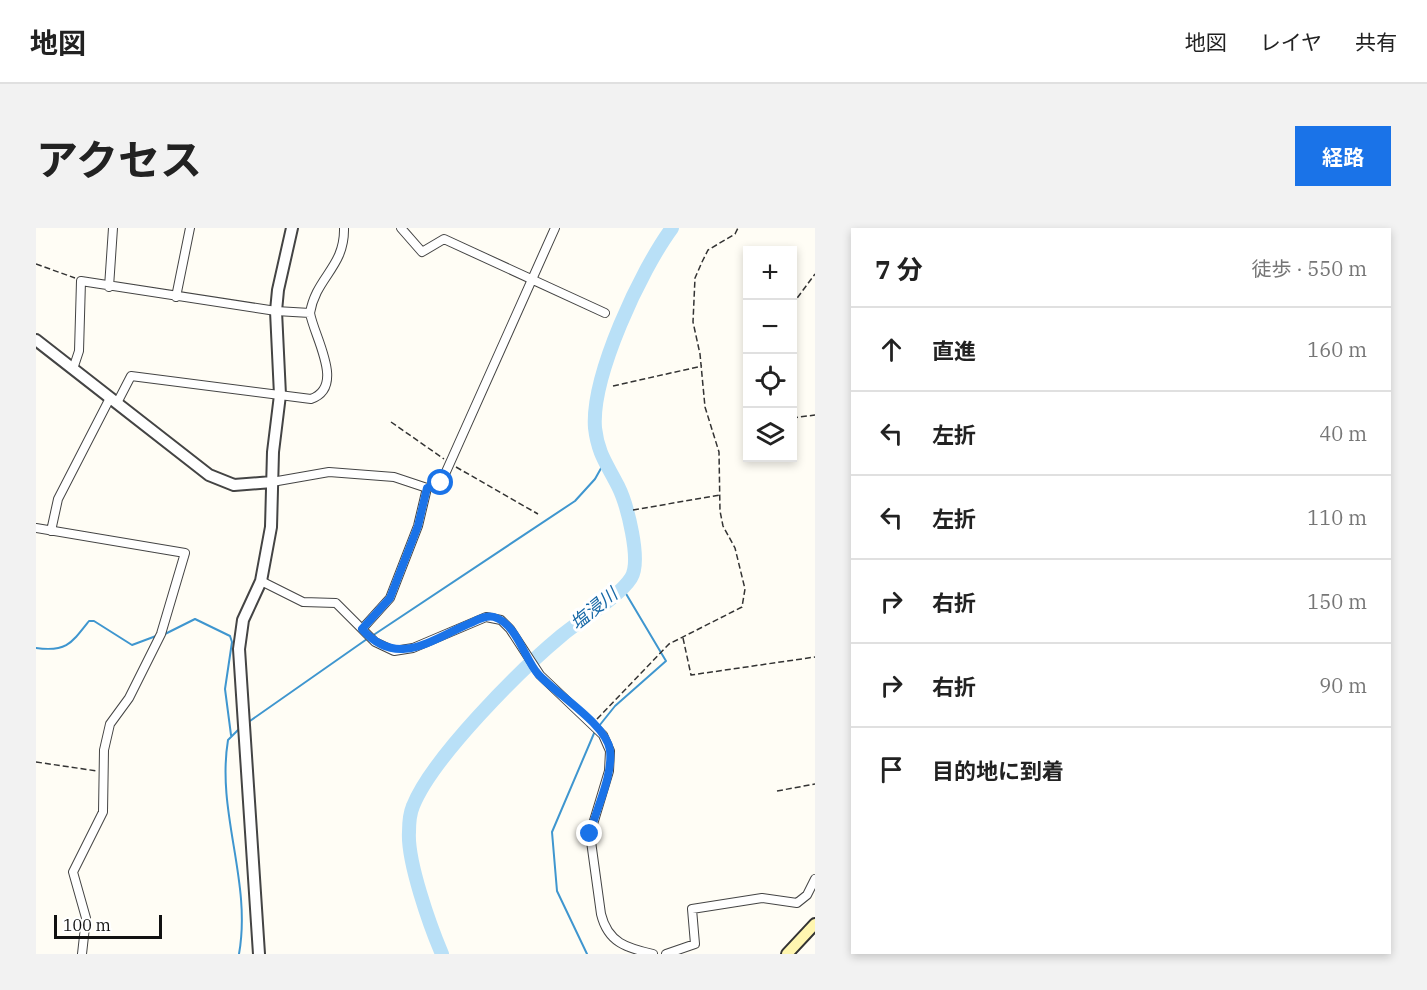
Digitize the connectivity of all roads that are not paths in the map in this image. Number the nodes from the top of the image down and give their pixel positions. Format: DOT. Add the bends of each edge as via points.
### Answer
graph roads {
  1 [pos="113,228"];
  2 [pos="190,228"];
  3 [pos="292,228"];
  4 [pos="344,228"];
  5 [pos="401,228"];
  6 [pos="555,228"];
  7 [pos="532,279"];
  8 [pos="109,287"];
  9 [pos="176,297"];
  10 [pos="276,311"];
  11 [pos="310,313"];
  12 [pos="605,313"];
  13 [pos="36,339"];
  14 [pos="73,369"];
  15 [pos="280,395"];
  16 [pos="114,401"];
  17 [pos="272,482"];
  18 [pos="427,488"];
  19 [pos="36,528"];
  20 [pos="51,531"];
  21 [pos="261,581"];
  22 [pos="362,629"];
  23 [pos="815,879"];
  24 [pos="815,924"];
  25 [pos="82,954"];
  26 [pos="259,954"];
  27 [pos="653,954"];
  28 [pos="666,954"];
  29 [pos="787,954"];
  1 -- 8 [label="street"];
  2 -- 9 [label="street"];
  3 -- 10 [label="street"];
  4 -- 11 [label="street" via="343,251 317,292"];
  5 -- 7 [label="street" via="422,252 444,238"];
  6 -- 7 [label="street"];
  7 -- 12 [label="street"];
  7 -- 18 [label="street" via="441,483"];
  8 -- 9 [label="street"];
  8 -- 14 [label="street" via="81,281 79,351"];
  9 -- 10 [label="street"];
  10 -- 11 [label="street"];
  10 -- 15 [label="street"];
  11 -- 15 [label="street" via="327,368 325,391 311,399"];
  13 -- 14 [label="street"];
  14 -- 16 [label="street"];
  15 -- 16 [label="street" via="131,376"];
  15 -- 17 [label="street"];
  16 -- 17 [label="street" via="216,479 234,485"];
  16 -- 20 [label="street" via="58,499"];
  17 -- 18 [label="street" via="339,472 394,477"];
  17 -- 21 [label="street" via="271,526"];
  18 -- 22 [label="street" via="418,526 390,598"];
  19 -- 20 [label="street"];
  20 -- 25 [label="street" via="185,553 159,637 129,698 110,724 102,772 103,812 73,872 86,918"];
  21 -- 22 [label="street" via="303,602 336,603"];
  21 -- 26 [label="street" via="240,632 239,649"];
  22 -- 27 [label="street" via="375,642 394,651 413,648 493,616 510,628 536,671 603,735 610,751 609,771 590,834 604,926 616,942"];
  23 -- 28 [label="street" via="807,895 797,903 762,898 692,909 695,944"];
  24 -- 29 [label="main road"];
}
